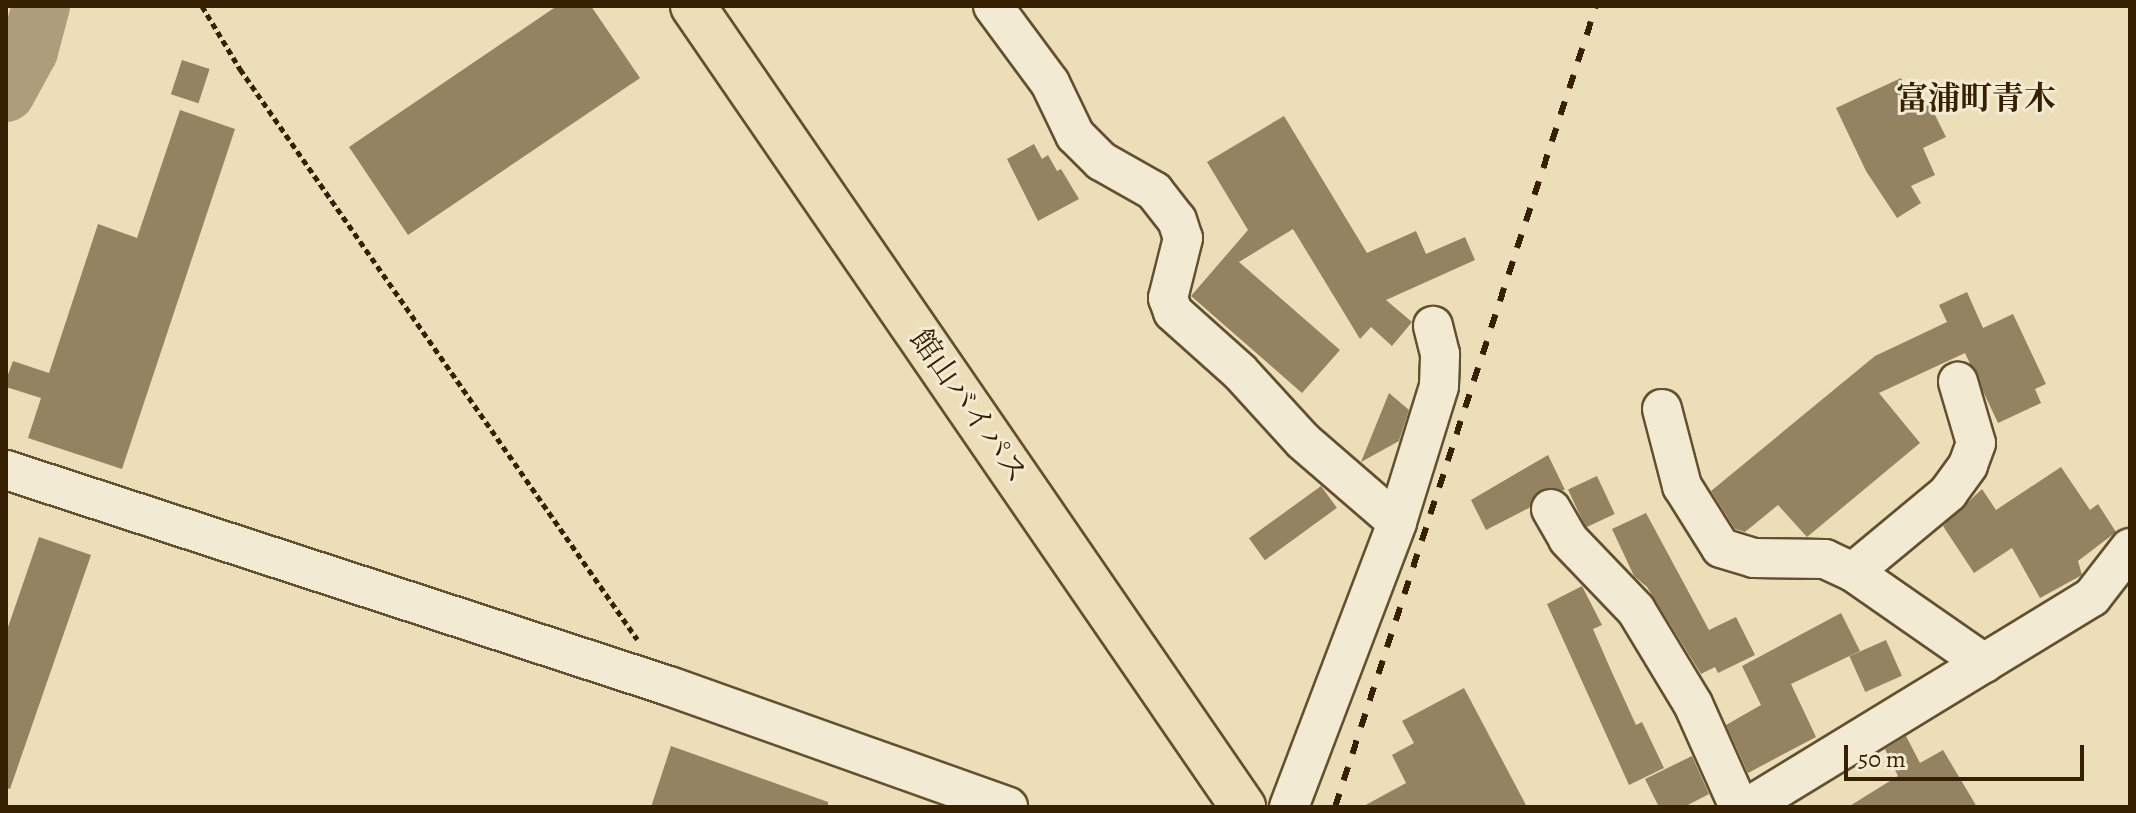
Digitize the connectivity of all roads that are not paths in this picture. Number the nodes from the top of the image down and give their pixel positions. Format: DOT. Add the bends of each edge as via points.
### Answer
graph roads {
  1 [pos="693,6"];
  2 [pos="993,6"];
  3 [pos="1433,326"];
  4 [pos="1958,382"];
  5 [pos="1662,409"];
  6 [pos="6,470"];
  7 [pos="1551,509"];
  8 [pos="1397,522"];
  9 [pos="2130,548"];
  10 [pos="1853,572"];
  11 [pos="1984,663"];
  12 [pos="1008,807"];
  13 [pos="1243,807"];
  14 [pos="1289,807"];
  15 [pos="1739,807"];
  16 [pos="1748,807"];
  1 -- 13 [label="highway, 館山バイパス"];
  2 -- 8 [label="street" via="1050,83 1075,135 1101,161 1154,191 1177,220 1183,238 1168,298 1173,312 1240,372 1303,441"];
  3 -- 8 [label="street" via="1440,354 1439,386"];
  4 -- 10 [label="street" via="1976,443 1968,465 1948,493"];
  5 -- 10 [label="street" via="1682,486 1721,548 1754,558 1825,559"];
  6 -- 12 [label="street" via="669,686"];
  7 -- 15 [label="street" via="1568,539 1636,610 1693,704"];
  8 -- 14 [label="street"];
  9 -- 11 [label="street" via="2092,597"];
  10 -- 11 [label="street"];
  11 -- 16 [label="street"];
}
